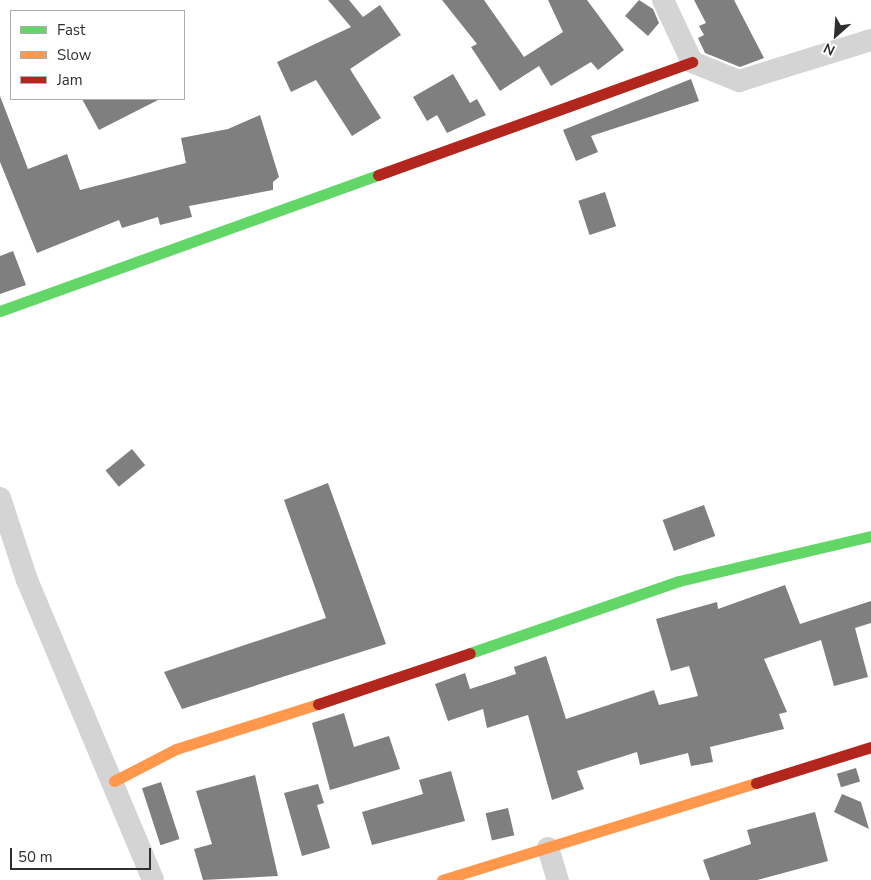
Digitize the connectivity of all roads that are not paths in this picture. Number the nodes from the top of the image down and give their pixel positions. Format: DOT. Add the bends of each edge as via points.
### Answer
graph roads {
  1 [pos="663,0"];
  2 [pos="871,40"];
  3 [pos="692,62"];
  4 [pos="0,311"];
  5 [pos="0,498"];
  6 [pos="871,536"];
  7 [pos="871,747"];
  8 [pos="114,781"];
  9 [pos="548,848"];
  10 [pos="153,880"];
  11 [pos="442,880"];
  12 [pos="558,880"];
  1 -- 3 [label="street"];
  2 -- 3 [label="street" via="739,81"];
  3 -- 4 [label="street"];
  5 -- 8 [label="street" via="27,580"];
  6 -- 8 [label="street" via="679,581 370,688 176,749"];
  7 -- 9 [label="street"];
  8 -- 10 [label="street"];
  9 -- 11 [label="street"];
  9 -- 12 [label="street"];
}
